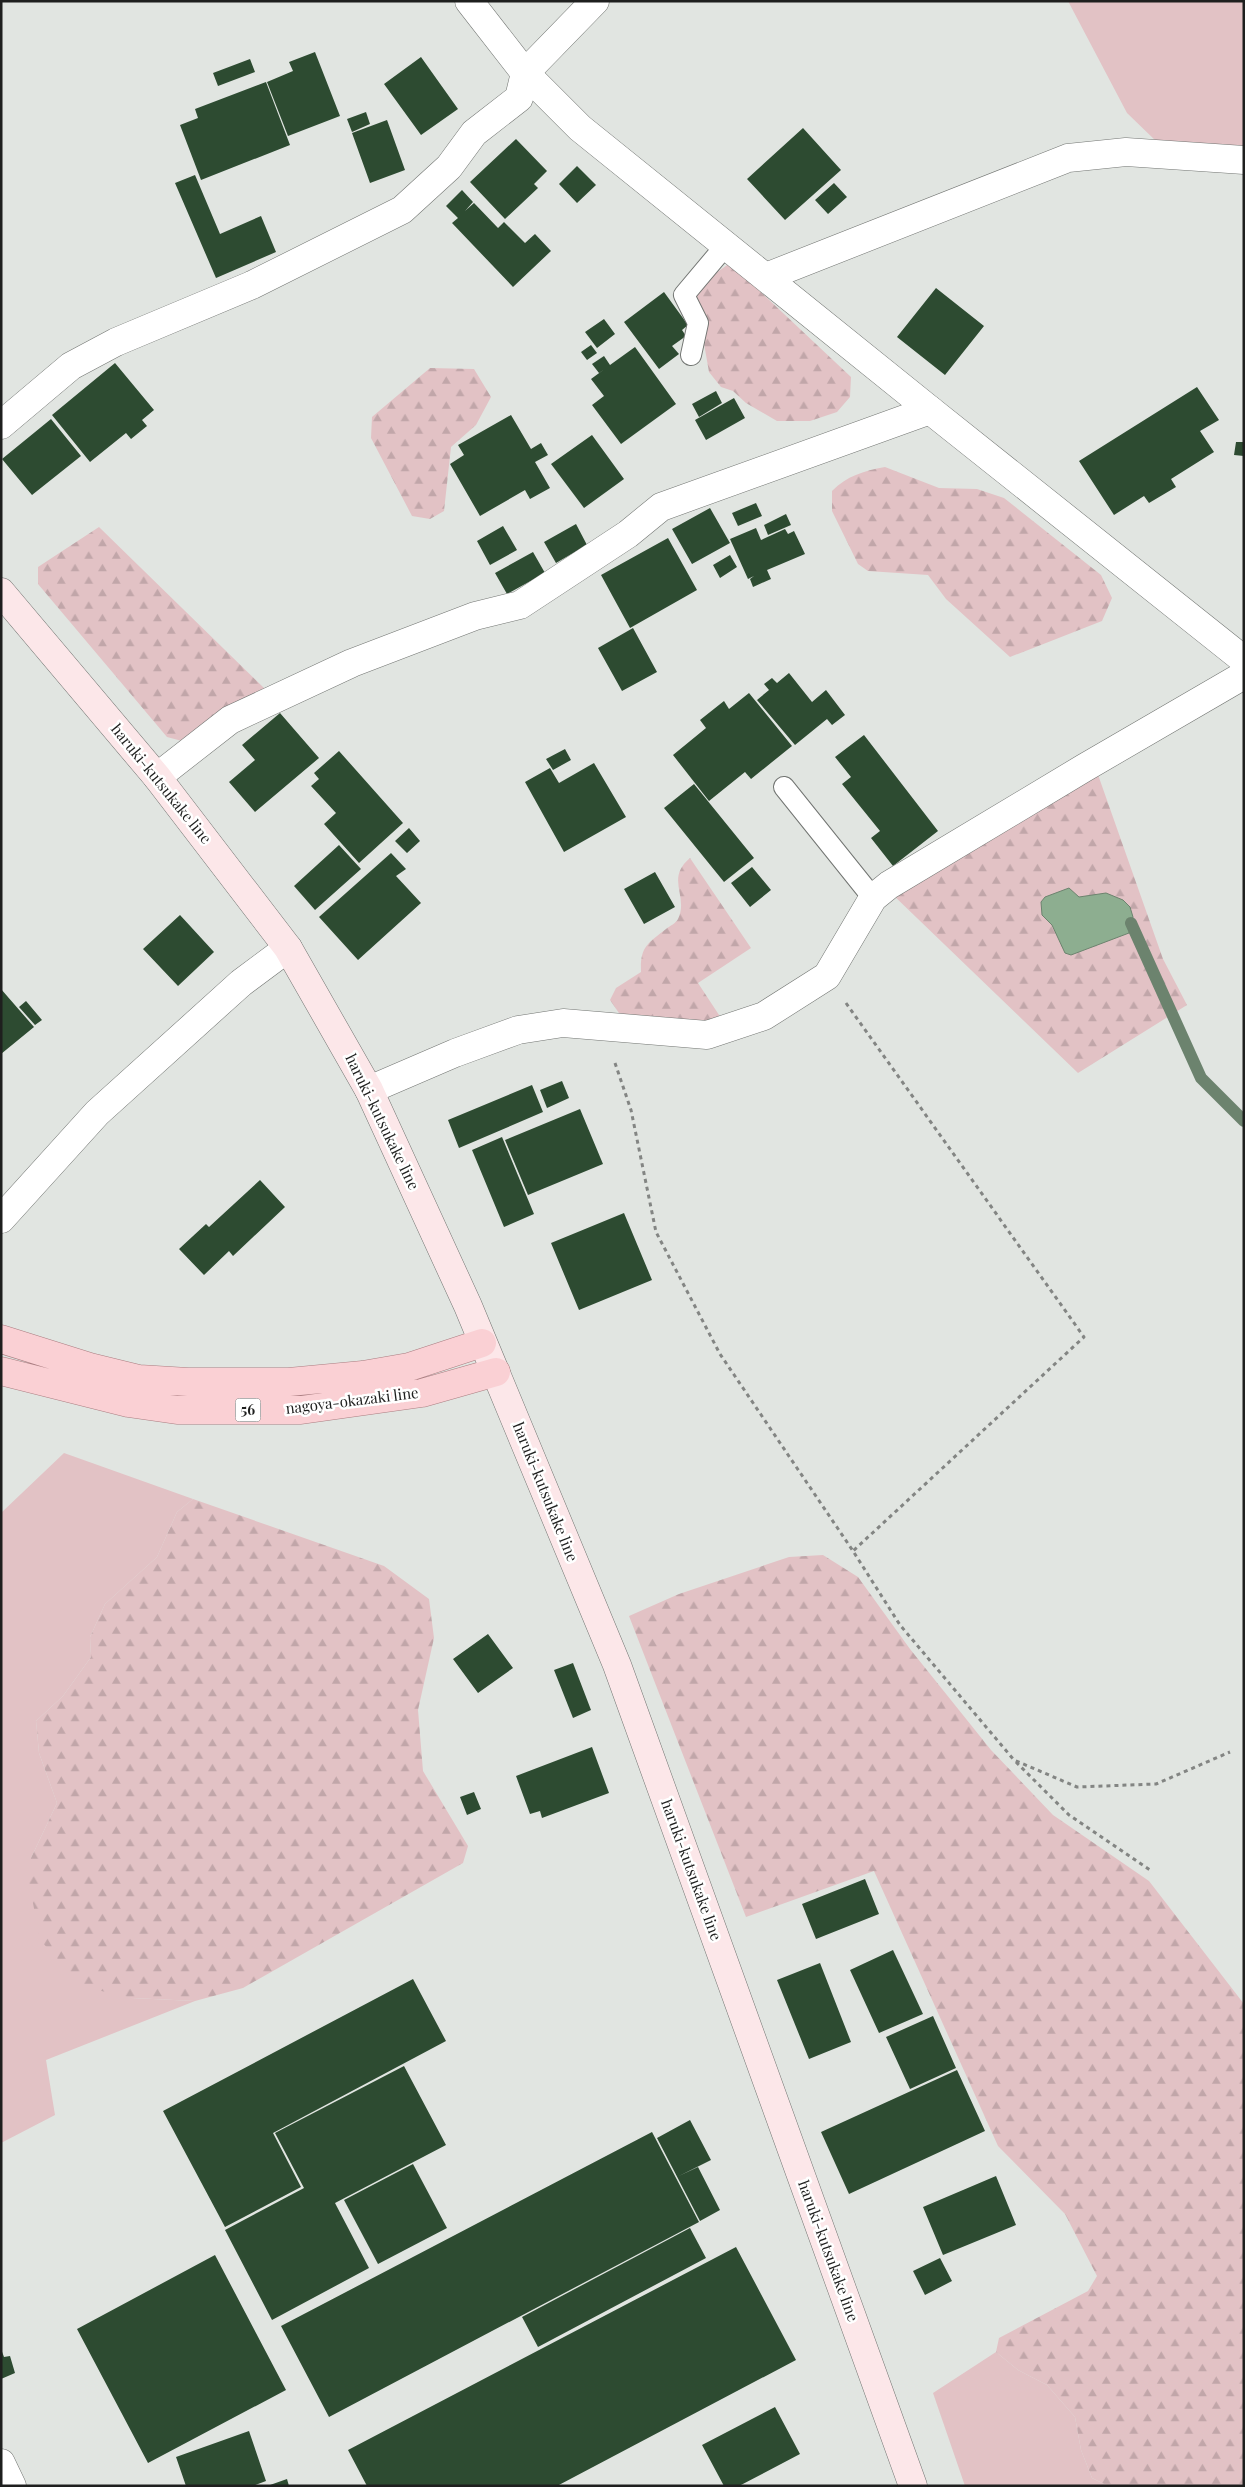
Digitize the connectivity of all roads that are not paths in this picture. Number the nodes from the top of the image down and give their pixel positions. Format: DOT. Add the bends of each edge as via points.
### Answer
graph roads {
  1 [pos="468,1"];
  2 [pos="595,1"];
  3 [pos="525,73"];
  4 [pos="1244,160"];
  5 [pos="726,245"];
  6 [pos="766,277"];
  7 [pos="691,355"];
  8 [pos="930,410"];
  9 [pos="1,425"];
  10 [pos="1,592"];
  11 [pos="1244,660"];
  12 [pos="1244,676"];
  13 [pos="157,777"];
  14 [pos="784,787"];
  15 [pos="873,898"];
  16 [pos="288,948"];
  17 [pos="369,1090"];
  18 [pos="1,1219"];
  19 [pos="1,1339"];
  20 [pos="482,1343"];
  21 [pos="1,1371"];
  22 [pos="496,1372"];
  23 [pos="1,2463"];
  24 [pos="12,2486"];
  25 [pos="913,2486"];
  1 -- 3 [label="street"];
  2 -- 3 [label="street"];
  3 -- 5 [label="street" via="580,128"];
  3 -- 9 [label="street" via="519,98 474,133 449,167 402,210 252,284 116,342 71,366"];
  4 -- 6 [label="street" via="1126,152 1068,158"];
  5 -- 6 [label="street"];
  5 -- 7 [label="lane" via="684,295 698,323"];
  6 -- 8 [label="street"];
  8 -- 11 [label="street"];
  8 -- 13 [label="street" via="661,507 628,534 520,606 475,616 352,664 230,720"];
  10 -- 13 [label="main road, haruki-kutsukake line"];
  12 -- 15 [label="street" via="1058,783 889,885"];
  13 -- 16 [label="main road, haruki-kutsukake line"];
  14 -- 15 [label="lane"];
  15 -- 17 [label="street" via="827,976 764,1016 707,1035 564,1023 518,1030"];
  16 -- 17 [label="main road, haruki-kutsukake line"];
  16 -- 18 [label="street" via="241,983 97,1113"];
  17 -- 20 [label="main road, haruki-kutsukake line"];
  19 -- 20 [label="main road, nagoya-okazaki line / 56" via="139,1379 234,1382 289,1382 363,1375 409,1367"];
  20 -- 22 [label="main road, haruki-kutsukake line"];
  21 -- 22 [label="main road, nagoya-okazaki line / 56" via="128,1404 177,1410 301,1410 422,1394"];
  22 -- 25 [label="main road, haruki-kutsukake line" via="617,1665"];
  23 -- 24 [label="street"];
}
